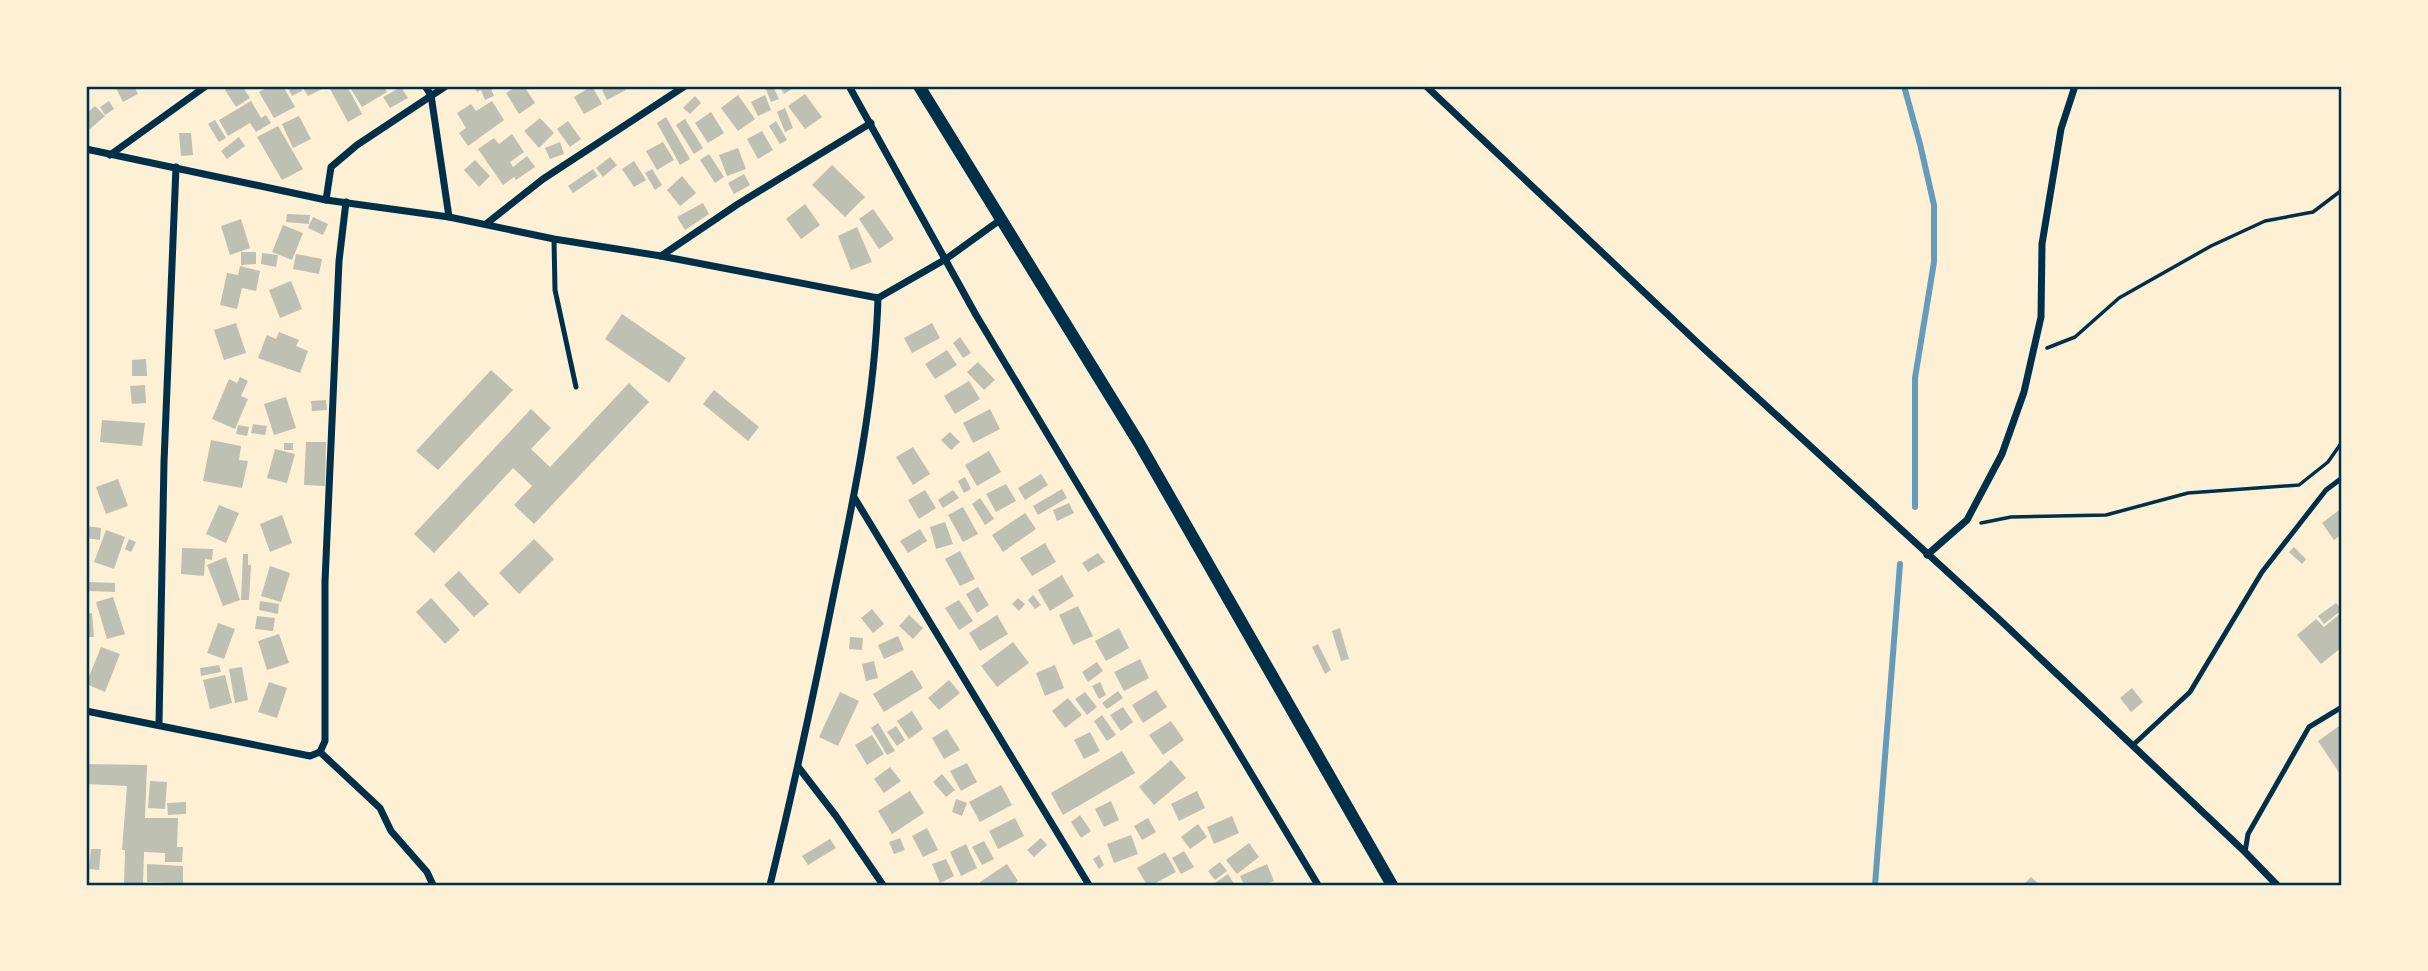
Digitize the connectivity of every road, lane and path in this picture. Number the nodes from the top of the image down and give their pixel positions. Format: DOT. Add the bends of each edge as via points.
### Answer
graph roads {
  1 [pos="206,86"];
  2 [pos="425,86"];
  3 [pos="446,86"];
  4 [pos="685,86"];
  5 [pos="849,86"];
  6 [pos="919,86"];
  7 [pos="1426,86"];
  8 [pos="2076,86"];
  9 [pos="431,95"];
  10 [pos="871,123"];
  11 [pos="86,149"];
  12 [pos="110,155"];
  13 [pos="176,167"];
  14 [pos="2342,190"];
  15 [pos="326,200"];
  16 [pos="346,202"];
  17 [pos="449,217"];
  18 [pos="1000,220"];
  19 [pos="486,224"];
  20 [pos="554,239"];
  21 [pos="661,256"];
  22 [pos="946,259"];
  23 [pos="878,298"];
  24 [pos="2032,355"];
  25 [pos="576,387"];
  26 [pos="2342,442"];
  27 [pos="2342,478"];
  28 [pos="854,497"];
  29 [pos="1958,527"];
  30 [pos="1927,555"];
  31 [pos="2342,707"];
  32 [pos="86,710"];
  33 [pos="159,724"];
  34 [pos="2132,746"];
  35 [pos="320,752"];
  36 [pos="799,768"];
  37 [pos="2245,852"];
  38 [pos="433,885"];
  39 [pos="770,885"];
  40 [pos="883,885"];
  41 [pos="1089,885"];
  42 [pos="1318,885"];
  43 [pos="1392,885"];
  44 [pos="2277,885"];
  1 -- 12 [label="street"];
  2 -- 9 [label="street"];
  3 -- 9 [label="street"];
  4 -- 19 [label="street" via="543,179"];
  5 -- 10 [label="street"];
  6 -- 18 [label="street"];
  7 -- 30 [label="street"];
  8 -- 24 [label="street" via="2060,129 2042,244 2041,317"];
  9 -- 15 [label="street" via="331,167"];
  9 -- 17 [label="street"];
  10 -- 21 [label="street"];
  10 -- 22 [label="street"];
  11 -- 12 [label="street"];
  12 -- 13 [label="street"];
  13 -- 15 [label="street"];
  13 -- 33 [label="street"];
  14 -- 24 [label="path" via="2313,212 2265,221 2211,246 2119,298 2075,337"];
  15 -- 16 [label="street"];
  16 -- 17 [label="street"];
  16 -- 35 [label="street" via="339,261 325,582 325,741"];
  17 -- 19 [label="street"];
  18 -- 22 [label="street"];
  18 -- 43 [label="street" via="1139,443"];
  19 -- 20 [label="street"];
  20 -- 21 [label="street"];
  20 -- 25 [label="lane" via="555,290"];
  21 -- 23 [label="street"];
  22 -- 23 [label="street"];
  22 -- 42 [label="street"];
  23 -- 28 [label="street"];
  24 -- 29 [label="street" via="2001,454 1967,520"];
  26 -- 29 [label="path" via="2328,462 2298,485 2188,493 2106,515 2011,517"];
  27 -- 34 [label="lane" via="2326,490 2262,572 2190,692"];
  28 -- 36 [label="street"];
  28 -- 41 [label="street"];
  29 -- 30 [label="street"];
  30 -- 34 [label="street"];
  31 -- 37 [label="lane" via="2309,727 2248,834"];
  32 -- 33 [label="street"];
  33 -- 35 [label="street" via="310,756"];
  34 -- 37 [label="street"];
  35 -- 38 [label="street" via="380,808 391,831"];
  36 -- 39 [label="street"];
  36 -- 40 [label="street"];
  37 -- 44 [label="street"];
}
